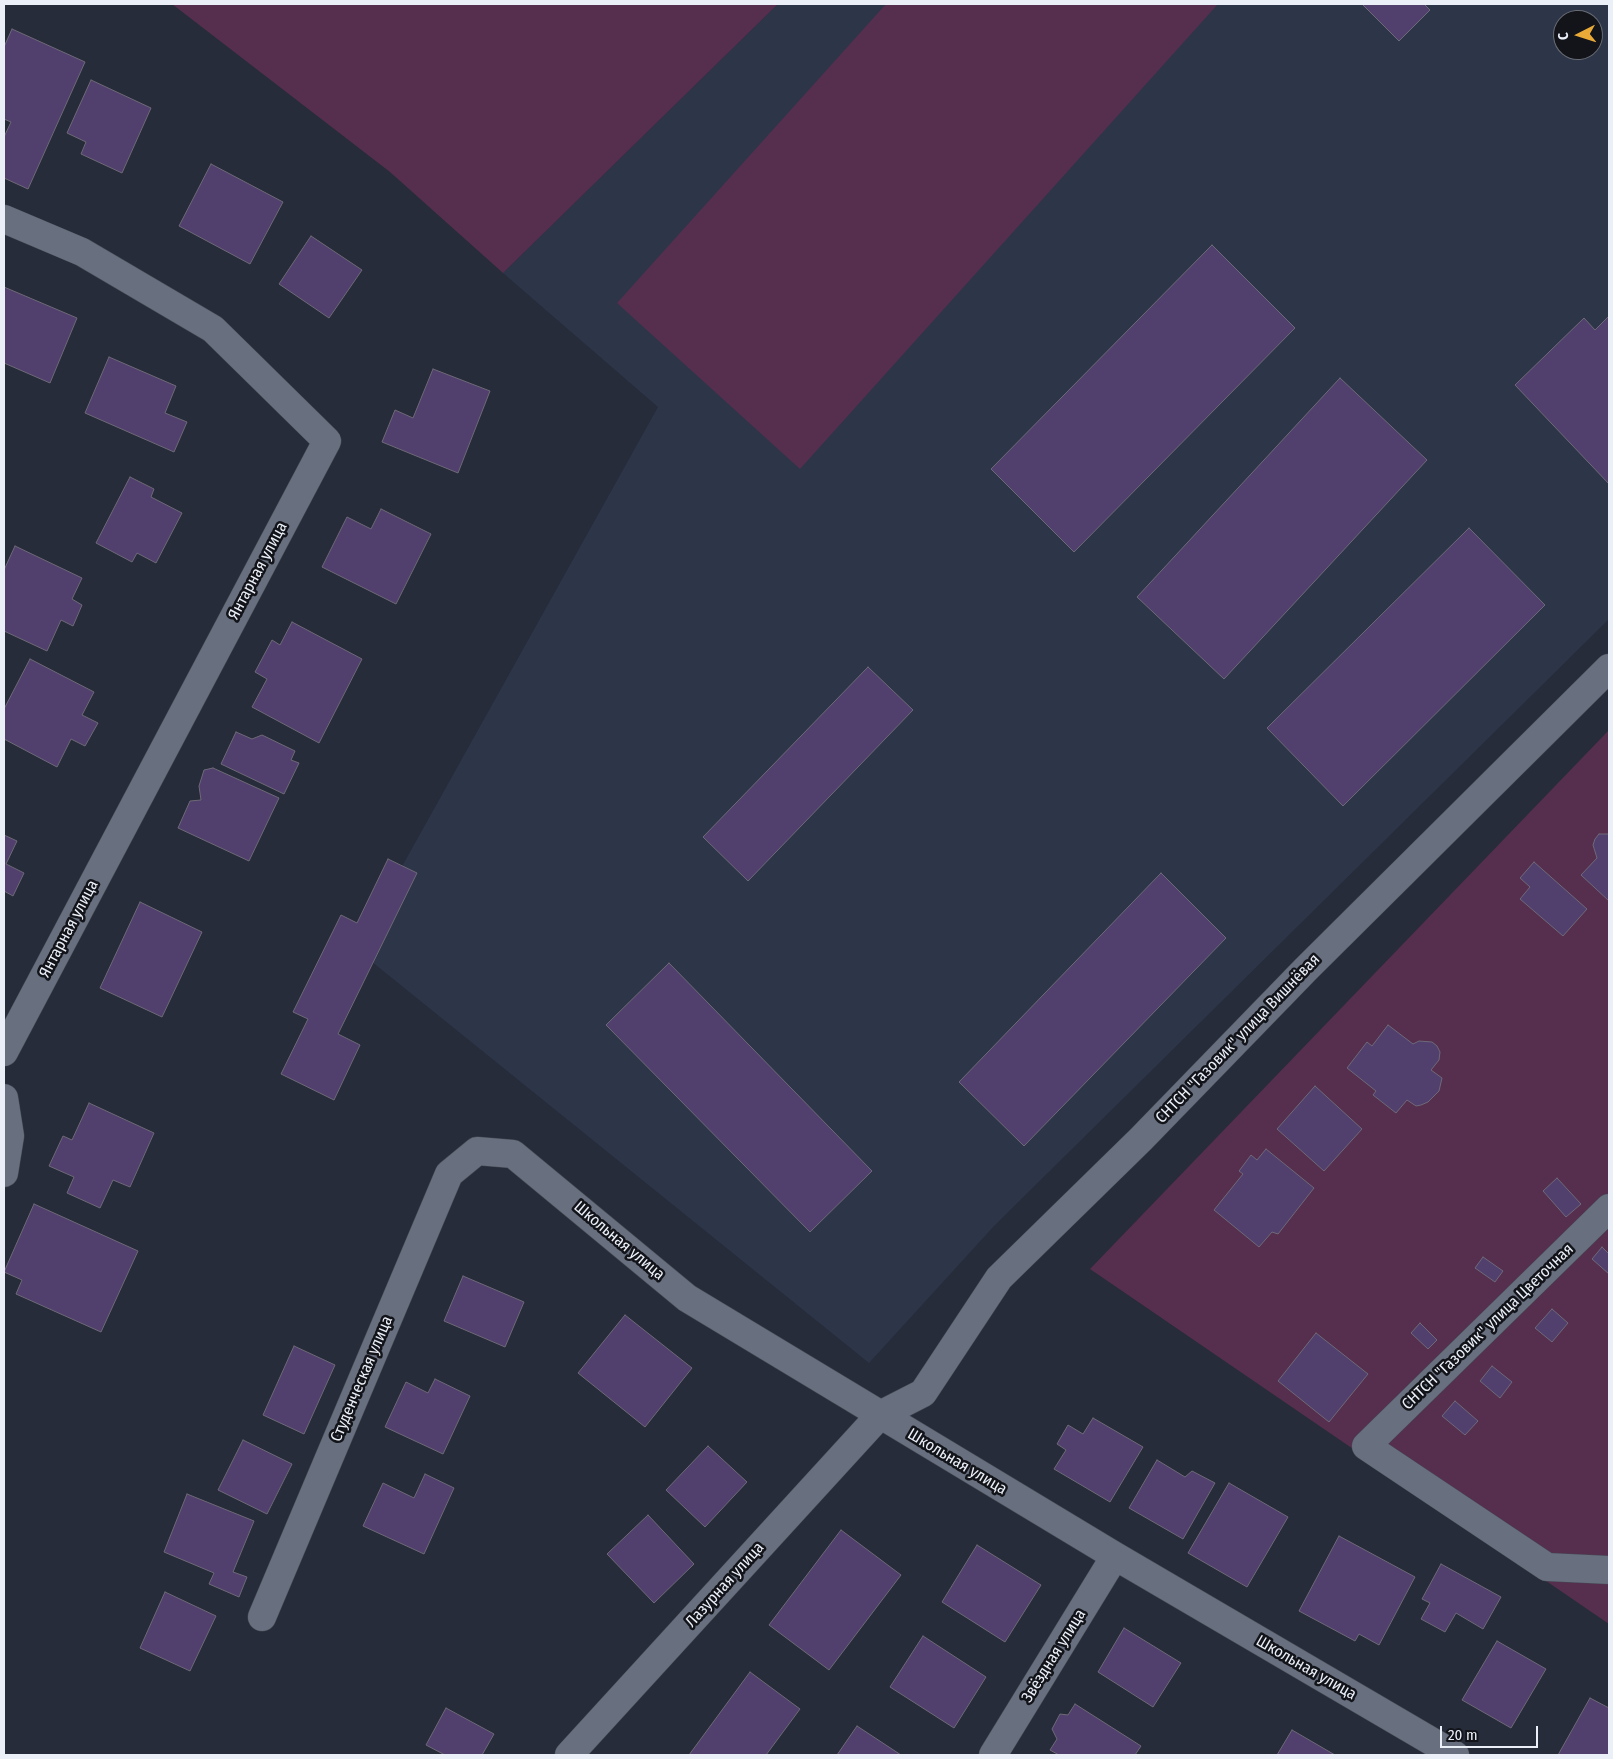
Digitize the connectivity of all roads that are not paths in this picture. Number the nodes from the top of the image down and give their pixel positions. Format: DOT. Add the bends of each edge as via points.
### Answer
graph roads {
  1 [pos="4,219"];
  2 [pos="1609,668"];
  3 [pos="4,1052"];
  4 [pos="4,1098"];
  5 [pos="477,1151"];
  6 [pos="4,1173"];
  7 [pos="1609,1208"];
  8 [pos="880,1415"];
  9 [pos="1115,1556"];
  10 [pos="1609,1570"];
  11 [pos="262,1616"];
  12 [pos="1419,1746"];
  13 [pos="569,1755"];
  14 [pos="993,1755"];
  15 [pos="1455,1755"];
  1 -- 3 [label="street, Янтарная улица" via="82,252 213,329 327,441"];
  2 -- 8 [label="street, СНТСН \"Газовик\" улица Вишнёвая" via="999,1278 923,1393"];
  4 -- 6 [label="street" via="10,1136"];
  5 -- 8 [label="street, Школьная улица" via="513,1154 687,1298"];
  5 -- 11 [label="street, Студенческая улица" via="449,1174"];
  7 -- 10 [label="street, СНТСН \"Газовик\" улица Цветочная" via="1366,1446 1547,1567"];
  8 -- 9 [label="street, Школьная улица"];
  8 -- 13 [label="street, Лазурная улица"];
  9 -- 12 [label="street, Школьная улица"];
  9 -- 14 [label="street, Звёздная улица"];
  12 -- 15 [label="street, Школьная улица"];
}
